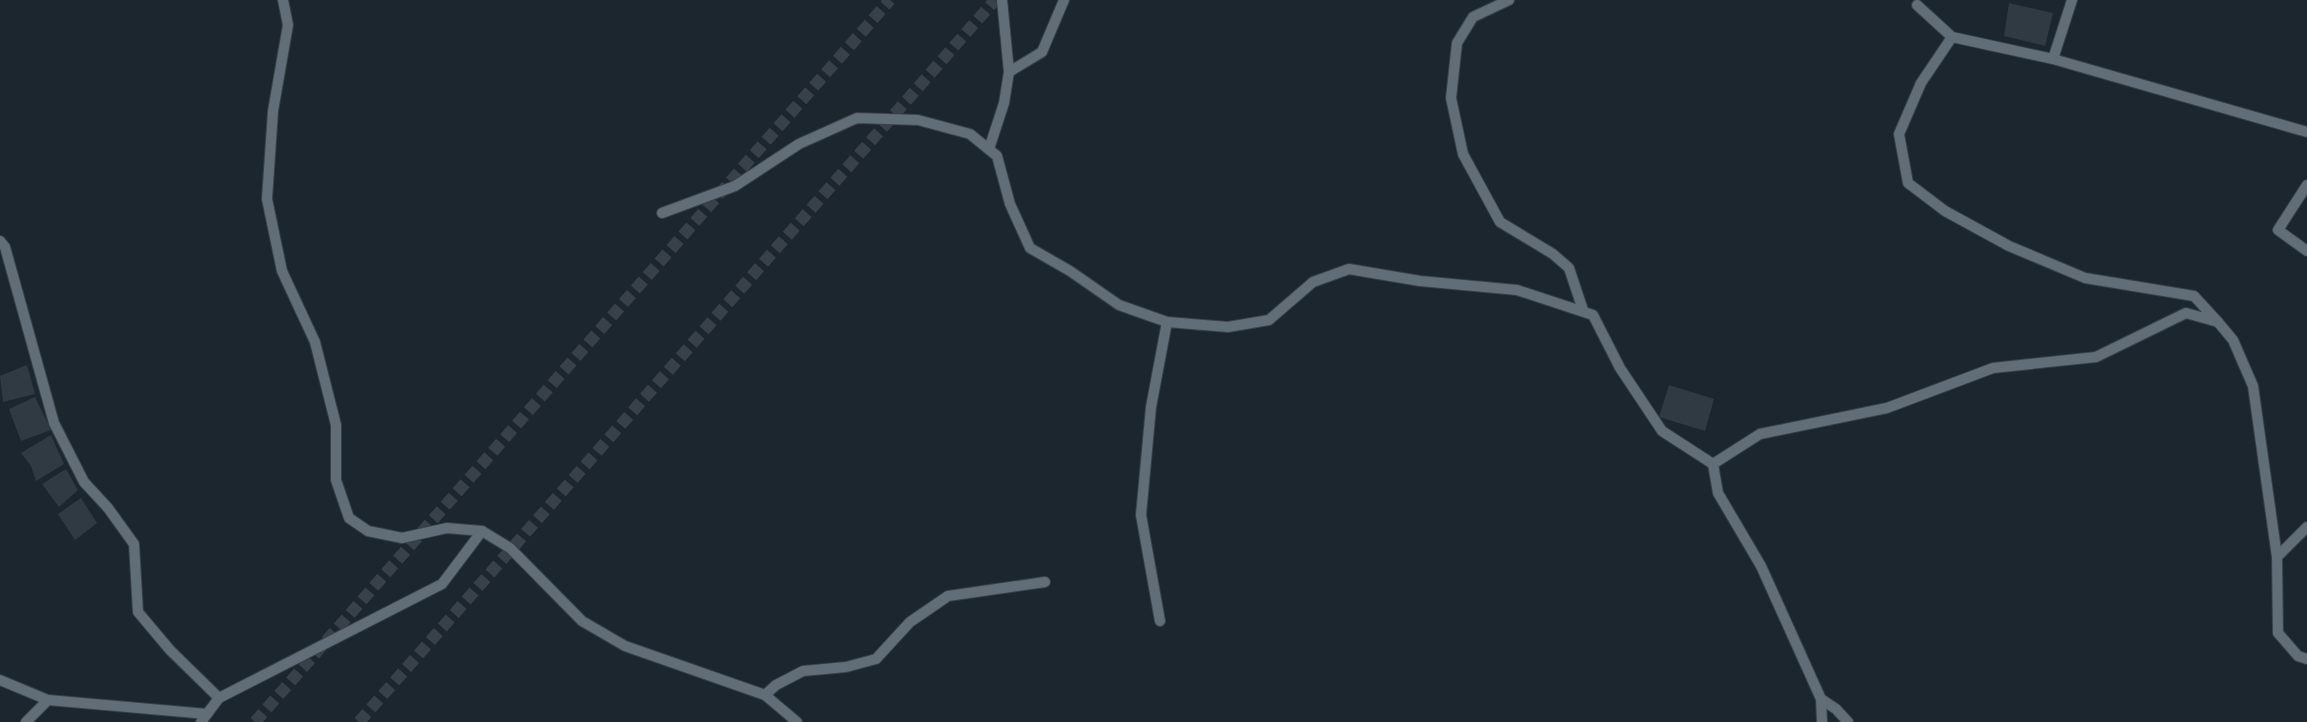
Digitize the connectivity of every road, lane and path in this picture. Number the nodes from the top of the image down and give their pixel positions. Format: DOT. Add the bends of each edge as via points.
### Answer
graph roads {
  1 [pos="283,0"];
  2 [pos="1002,0"];
  3 [pos="1064,0"];
  4 [pos="1509,0"];
  5 [pos="2072,0"];
  6 [pos="1917,5"];
  7 [pos="1952,37"];
  8 [pos="2052,59"];
  9 [pos="1009,72"];
  10 [pos="2307,132"];
  11 [pos="989,149"];
  12 [pos="2307,185"];
  13 [pos="662,213"];
  14 [pos="0,241"];
  15 [pos="2307,250"];
  16 [pos="1583,310"];
  17 [pos="1167,322"];
  18 [pos="2218,322"];
  19 [pos="1713,464"];
  20 [pos="2307,528"];
  21 [pos="482,531"];
  22 [pos="2277,557"];
  23 [pos="1045,582"];
  24 [pos="1160,620"];
  25 [pos="2307,659"];
  26 [pos="0,680"];
  27 [pos="765,695"];
  28 [pos="219,698"];
  29 [pos="1821,699"];
  30 [pos="48,700"];
  31 [pos="204,718"];
  32 [pos="26,722"];
  33 [pos="797,722"];
  34 [pos="1822,722"];
  35 [pos="1848,722"];
  1 -- 21 [label="street" via="288,25 274,111 267,199 282,271 315,342 336,425 336,480 349,518 368,531 402,538 447,528"];
  2 -- 9 [label="street"];
  3 -- 9 [label="street" via="1042,52"];
  4 -- 16 [label="street" via="1473,17 1457,43 1451,98 1463,154 1500,222 1553,254 1569,268"];
  5 -- 8 [label="street"];
  6 -- 7 [label="street"];
  7 -- 8 [label="street"];
  7 -- 18 [label="street" via="1921,83 1899,134 1908,183 1945,211 2009,246 2085,278 2194,296"];
  8 -- 10 [label="street"];
  9 -- 11 [label="street" via="1004,103"];
  11 -- 13 [label="street" via="970,134 918,120 857,118 799,144 735,186"];
  11 -- 17 [label="street" via="997,156 1010,204 1030,248 1070,271 1119,305"];
  12 -- 15 [label="street" via="2278,230"];
  14 -- 28 [label="street" via="5,247 54,423 84,482 108,508 134,544 138,612 170,650"];
  16 -- 17 [label="street" via="1517,290 1420,281 1349,269 1313,282 1269,320 1228,327"];
  16 -- 19 [label="street" via="1593,315 1620,368 1662,431"];
  17 -- 24 [label="street" via="1151,407 1141,515"];
  18 -- 19 [label="street" via="2186,313 2096,357 1993,368 1887,408 1760,434"];
  18 -- 22 [label="street" via="2233,340 2253,386"];
  19 -- 29 [label="street" via="1718,492 1761,566"];
  20 -- 22 [label="street"];
  21 -- 27 [label="street" via="510,548 582,621 625,646"];
  21 -- 28 [label="street" via="442,584"];
  22 -- 25 [label="street" via="2278,633 2298,656"];
  23 -- 27 [label="street" via="948,596 910,622 876,659 846,668 803,671 776,685"];
  26 -- 30 [label="street"];
  27 -- 33 [label="street"];
  28 -- 31 [label="street"];
  29 -- 34 [label="street"];
  29 -- 35 [label="street" via="1836,709"];
  30 -- 31 [label="street"];
  30 -- 32 [label="street"];
}
